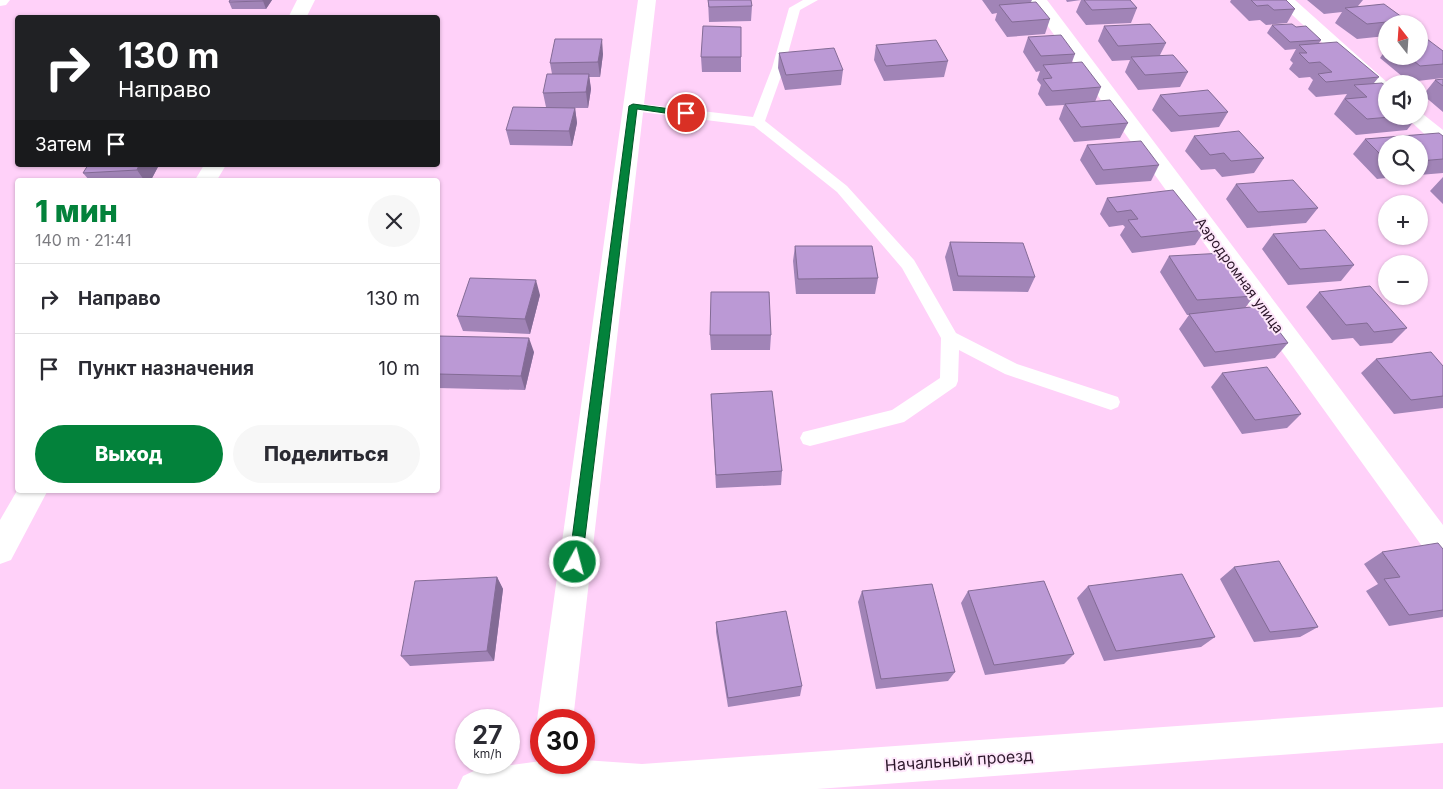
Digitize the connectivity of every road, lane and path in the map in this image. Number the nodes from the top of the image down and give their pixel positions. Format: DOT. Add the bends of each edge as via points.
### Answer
graph roads {
  1 [pos="306,0"];
  2 [pos="647,0"];
  3 [pos="812,0"];
  4 [pos="1038,0"];
  5 [pos="1284,0"];
  6 [pos="298,15"];
  7 [pos="1378,83"];
  8 [pos="633,106"];
  9 [pos="758,122"];
  10 [pos="1425,125"];
  11 [pos="1443,141"];
  12 [pos="214,167"];
  13 [pos="207,178"];
  14 [pos="950,338"];
  15 [pos="1111,402"];
  16 [pos="810,438"];
  17 [pos="31,493"];
  18 [pos="0,550"];
  19 [pos="1443,550"];
  20 [pos="556,709"];
  21 [pos="1443,725"];
  22 [pos="547,777"];
  23 [pos="476,789"];
  1 -- 6 [label="street"];
  2 -- 8 [label="street"];
  3 -- 9 [label="lane" via="795,8"];
  4 -- 19 [label="street, Аэродромная улица"];
  5 -- 7 [label="street"];
  8 -- 9 [label="lane"];
  8 -- 20 [label="street"];
  9 -- 14 [label="lane" via="842,189 908,264"];
  10 -- 11 [label="street"];
  12 -- 13 [label="street"];
  14 -- 15 [label="lane" via="1011,369"];
  14 -- 16 [label="lane" via="949,381 897,416"];
  17 -- 18 [label="street"];
  21 -- 22 [label="street, Начальный проезд" via="642,783"];
  22 -- 23 [label="street, Начальный проезд"];
}
